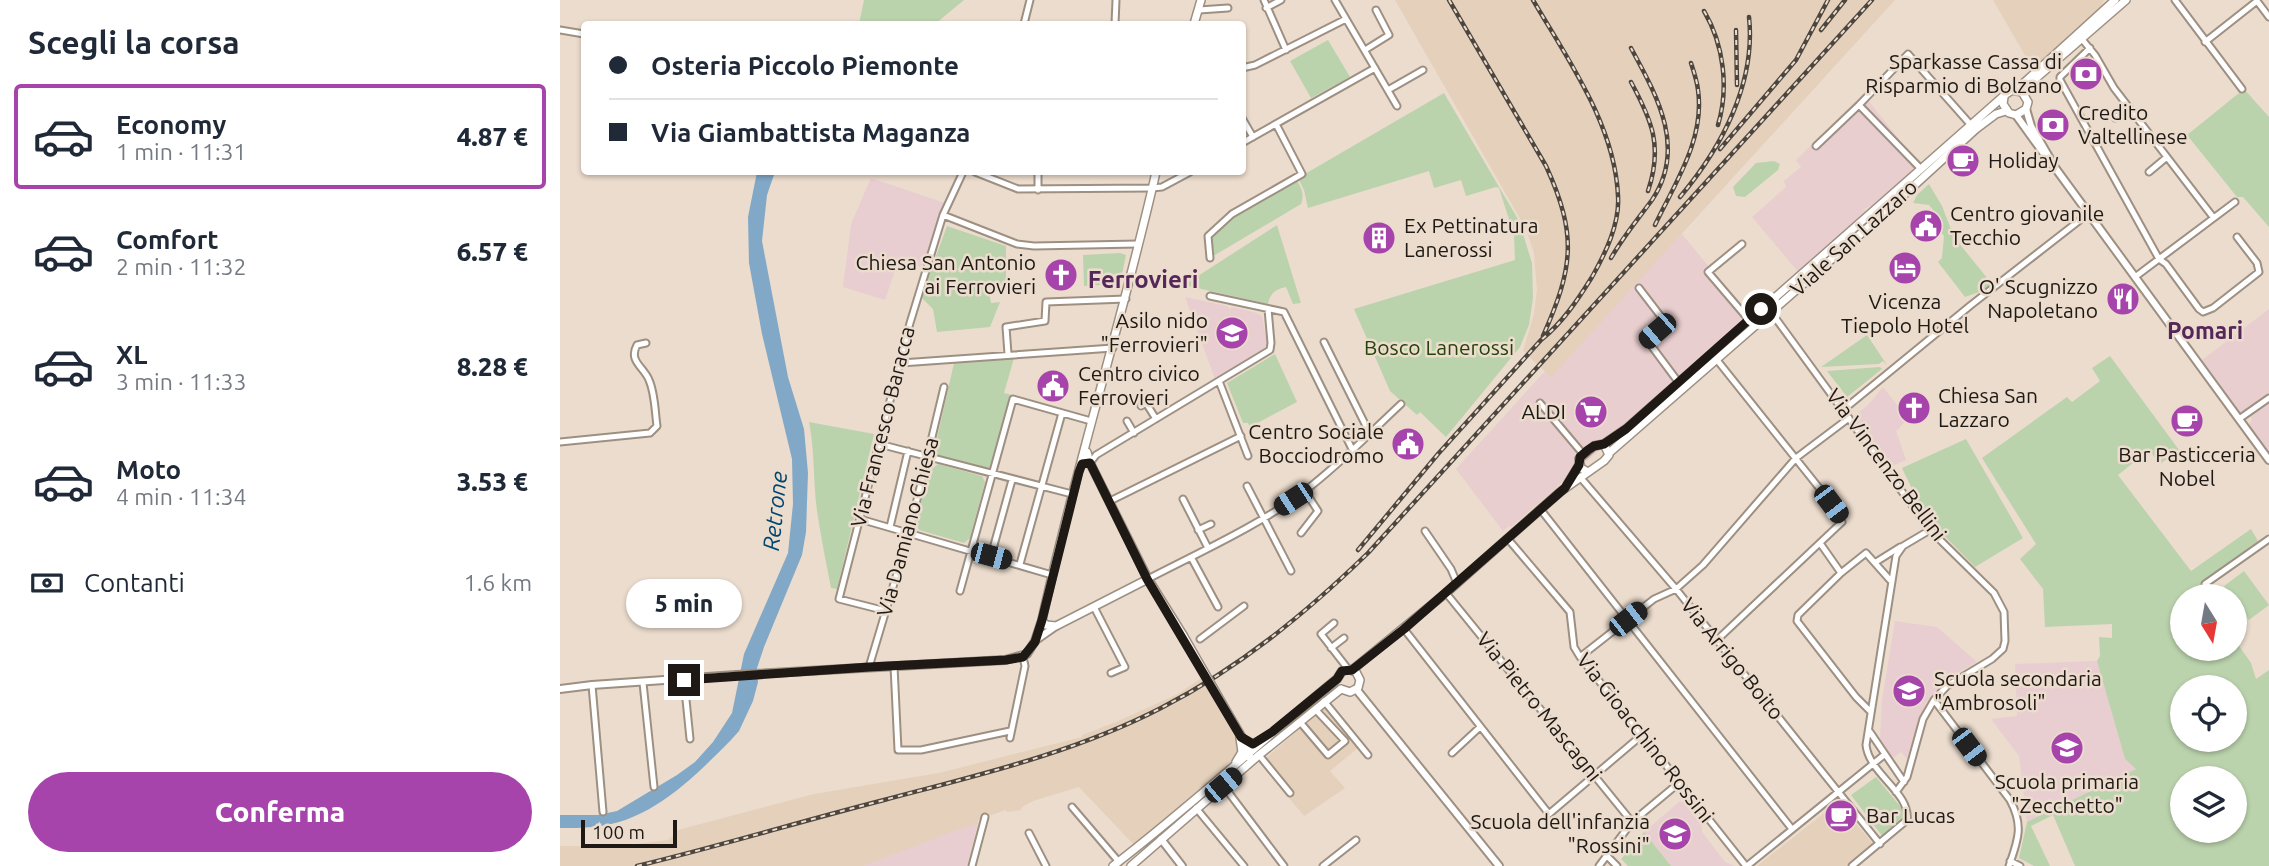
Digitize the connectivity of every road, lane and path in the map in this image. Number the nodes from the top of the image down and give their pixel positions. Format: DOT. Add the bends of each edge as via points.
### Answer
graph roads {
  1 [pos="1030,0"];
  2 [pos="1116,0"];
  3 [pos="1201,0"];
  4 [pos="1264,0"];
  5 [pos="1281,0"];
  6 [pos="1335,0"];
  7 [pos="2105,0"];
  8 [pos="2115,0"];
  9 [pos="2126,0"];
  10 [pos="2175,0"];
  11 [pos="2258,1"];
  12 [pos="1227,8"];
  13 [pos="1266,8"];
  14 [pos="1199,10"];
  15 [pos="1376,10"];
  16 [pos="2269,17"];
  17 [pos="1346,19"];
  18 [pos="2094,19"];
  19 [pos="1025,21"];
  20 [pos="1115,21"];
  21 [pos="1195,21"];
  22 [pos="560,30"];
  23 [pos="581,34"];
  24 [pos="2081,38"];
  25 [pos="2205,41"];
  26 [pos="2090,48"];
  27 [pos="1286,50"];
  28 [pos="1365,50"];
  29 [pos="2049,62"];
  30 [pos="1246,67"];
  31 [pos="1375,68"];
  32 [pos="1423,70"];
  33 [pos="2242,89"];
  34 [pos="1388,90"];
  35 [pos="2016,90"];
  36 [pos="2025,94"];
  37 [pos="2004,97"];
  38 [pos="1859,105"];
  39 [pos="1397,106"];
  40 [pos="2129,107"];
  41 [pos="2025,109"];
  42 [pos="2006,111"];
  43 [pos="2016,115"];
  44 [pos="2115,118"];
  45 [pos="1276,124"];
  46 [pos="1970,124"];
  47 [pos="1246,125"];
  48 [pos="1253,137"];
  49 [pos="1246,141"];
  50 [pos="1816,146"];
  51 [pos="2167,157"];
  52 [pos="1921,169"];
  53 [pos="2056,169"];
  54 [pos="2149,172"];
  55 [pos="962,175"];
  56 [pos="983,175"];
  57 [pos="1038,175"];
  58 [pos="1155,175"];
  59 [pos="1184,175"];
  60 [pos="1152,188"];
  61 [pos="1038,190"];
  62 [pos="2235,202"];
  63 [pos="2089,213"];
  64 [pos="943,215"];
  65 [pos="2213,217"];
  66 [pos="2237,237"];
  67 [pos="1138,244"];
  68 [pos="1741,244"];
  69 [pos="1210,258"];
  70 [pos="2159,258"];
  71 [pos="2135,277"];
  72 [pos="1639,288"];
  73 [pos="1210,296"];
  74 [pos="1127,297"];
  75 [pos="1268,309"];
  76 [pos="1771,312"];
  77 [pos="1749,320"];
  78 [pos="1324,342"];
  79 [pos="646,343"];
  80 [pos="1112,348"];
  81 [pos="1009,354"];
  82 [pos="1717,360"];
  83 [pos="901,363"];
  84 [pos="1219,381"];
  85 [pos="1679,383"];
  86 [pos="944,387"];
  87 [pos="2269,398"];
  88 [pos="1540,403"];
  89 [pos="1401,404"];
  90 [pos="1141,406"];
  91 [pos="1843,410"];
  92 [pos="1062,413"];
  93 [pos="1849,418"];
  94 [pos="1156,419"];
  95 [pos="2239,419"];
  96 [pos="1091,421"];
  97 [pos="1127,421"];
  98 [pos="1134,433"];
  99 [pos="1370,434"];
  100 [pos="1241,436"];
  101 [pos="560,442"];
  102 [pos="879,444"];
  103 [pos="1604,444"];
  104 [pos="908,451"];
  105 [pos="1353,451"];
  106 [pos="1585,452"];
  107 [pos="1609,453"];
  108 [pos="926,456"];
  109 [pos="1248,456"];
  110 [pos="1796,458"];
  111 [pos="2269,460"];
  112 [pos="1086,463"];
  113 [pos="1579,465"];
  114 [pos="1588,472"];
  115 [pos="993,474"];
  116 [pos="1580,477"];
  117 [pos="1012,480"];
  118 [pos="1247,486"];
  119 [pos="1043,488"];
  120 [pos="1565,488"];
  121 [pos="1305,491"];
  122 [pos="1072,494"];
  123 [pos="1183,499"];
  124 [pos="1110,502"];
  125 [pos="1541,510"];
  126 [pos="1264,517"];
  127 [pos="860,519"];
  128 [pos="1211,524"];
  129 [pos="890,527"];
  130 [pos="1198,530"];
  131 [pos="1930,530"];
  132 [pos="1425,531"];
  133 [pos="909,533"];
  134 [pos="1301,533"];
  135 [pos="1508,539"];
  136 [pos="2269,539"];
  137 [pos="1820,543"];
  138 [pos="1903,546"];
  139 [pos="1208,548"];
  140 [pos="972,550"];
  141 [pos="991,556"];
  142 [pos="1191,557"];
  143 [pos="1876,562"];
  144 [pos="1020,564"];
  145 [pos="1291,571"];
  146 [pos="1842,573"];
  147 [pos="1052,575"];
  148 [pos="1147,579"];
  149 [pos="1890,580"];
  150 [pos="1457,583"];
  151 [pos="2206,584"];
  152 [pos="1675,589"];
  153 [pos="960,591"];
  154 [pos="1446,593"];
  155 [pos="1244,606"];
  156 [pos="1094,607"];
  157 [pos="1218,607"];
  158 [pos="886,611"];
  159 [pos="1628,619"];
  160 [pos="1042,620"];
  161 [pos="1334,623"];
  162 [pos="1056,626"];
  163 [pos="1404,629"];
  164 [pos="1343,638"];
  165 [pos="1200,639"];
  166 [pos="1717,640"];
  167 [pos="1035,642"];
  168 [pos="1331,648"];
  169 [pos="1023,657"];
  170 [pos="1580,657"];
  171 [pos="894,666"];
  172 [pos="869,667"];
  173 [pos="1353,671"];
  174 [pos="1111,673"];
  175 [pos="1337,679"];
  176 [pos="684,680"];
  177 [pos="643,683"];
  178 [pos="592,685"];
  179 [pos="560,690"];
  180 [pos="1341,690"];
  181 [pos="1356,690"];
  182 [pos="1934,699"];
  183 [pos="1324,701"];
  184 [pos="1315,709"];
  185 [pos="1871,712"];
  186 [pos="1300,722"];
  187 [pos="1480,727"];
  188 [pos="1272,732"];
  189 [pos="1870,732"];
  190 [pos="1240,734"];
  191 [pos="1642,735"];
  192 [pos="690,739"];
  193 [pos="1452,753"];
  194 [pos="1250,754"];
  195 [pos="1259,755"];
  196 [pos="1368,755"];
  197 [pos="1884,755"];
  198 [pos="1873,764"];
  199 [pos="1234,771"];
  200 [pos="1595,774"];
  201 [pos="1680,782"];
  202 [pos="1904,782"];
  203 [pos="1223,785"];
  204 [pos="654,787"];
  205 [pos="1839,791"];
  206 [pos="1896,792"];
  207 [pos="1290,793"];
  208 [pos="1072,807"];
  209 [pos="1196,808"];
  210 [pos="603,812"];
  211 [pos="985,817"];
  212 [pos="1632,822"];
  213 [pos="1792,829"];
  214 [pos="1030,833"];
  215 [pos="1161,839"];
  216 [pos="1356,840"];
  217 [pos="1880,844"];
  218 [pos="1608,857"];
  219 [pos="1116,864"];
  220 [pos="2010,864"];
  221 [pos="972,866"];
  222 [pos="1046,866"];
  223 [pos="1131,866"];
  224 [pos="1182,866"];
  225 [pos="1244,866"];
  226 [pos="1284,866"];
  227 [pos="1323,866"];
  228 [pos="1499,866"];
  229 [pos="1599,866"];
  230 [pos="1617,866"];
  231 [pos="1747,866"];
  232 [pos="1852,866"];
  233 [pos="2020,866"];
  1 -- 19 [label="street"];
  2 -- 20 [label="street"];
  3 -- 14 [label="main road"];
  4 -- 13 [label="street"];
  5 -- 13 [label="street"];
  6 -- 17 [label="street"];
  7 -- 18 [label="main road"];
  8 -- 18 [label="main road"];
  9 -- 24 [label="main road"];
  10 -- 25 [label="street"];
  11 -- 16 [label="street"];
  11 -- 25 [label="street"];
  12 -- 14 [label="street"];
  13 -- 27 [label="street"];
  14 -- 21 [label="main road"];
  15 -- 28 [label="street" via="1389,35"];
  17 -- 27 [label="street"];
  17 -- 28 [label="street"];
  18 -- 29 [label="main road"];
  22 -- 23 [label="street"];
  24 -- 26 [label="street"];
  24 -- 29 [label="main road"];
  25 -- 33 [label="street"];
  26 -- 40 [label="street"];
  26 -- 70 [label="street" via="2060,80"];
  27 -- 30 [label="street"];
  28 -- 31 [label="street"];
  29 -- 35 [label="main road"];
  29 -- 36 [label="main road"];
  31 -- 34 [label="street"];
  31 -- 45 [label="street"];
  32 -- 34 [label="street"];
  34 -- 39 [label="street"];
  35 -- 36 [label="main road"];
  35 -- 37 [label="main road"];
  36 -- 41 [label="main road"];
  37 -- 42 [label="main road"];
  37 -- 46 [label="main road, Viale San Lazzaro"];
  38 -- 46 [label="street" via="1908,54"];
  38 -- 50 [label="street"];
  38 -- 52 [label="street"];
  40 -- 44 [label="street"];
  40 -- 51 [label="street"];
  41 -- 43 [label="main road"];
  41 -- 53 [label="street"];
  42 -- 43 [label="main road"];
  42 -- 76 [label="main road, Viale San Lazzaro" via="1976,129"];
  43 -- 53 [label="street"];
  45 -- 48 [label="street"];
  45 -- 69 [label="street" via="1302,174 1232,214 1208,236"];
  46 -- 52 [label="main road, Viale San Lazzaro"];
  47 -- 48 [label="street"];
  48 -- 49 [label="street"];
  51 -- 54 [label="street"];
  51 -- 65 [label="street"];
  52 -- 77 [label="main road, Viale San Lazzaro"];
  53 -- 63 [label="street"];
  55 -- 64 [label="street, Via Francesco Baracca"];
  56 -- 61 [label="street" via="1018,189"];
  57 -- 61 [label="street"];
  58 -- 60 [label="main road"];
  59 -- 60 [label="street"];
  60 -- 61 [label="street"];
  60 -- 67 [label="main road"];
  62 -- 65 [label="street"];
  63 -- 71 [label="street"];
  63 -- 91 [label="street"];
  64 -- 67 [label="street" via="1017,244"];
  64 -- 83 [label="street, Via Francesco Baracca"];
  65 -- 70 [label="street"];
  66 -- 70 [label="street" via="2259,272 2203,312"];
  67 -- 74 [label="main road"];
  68 -- 77 [label="street" via="1708,272"];
  70 -- 71 [label="street"];
  71 -- 95 [label="street"];
  72 -- 85 [label="street" via="1662,318 1647,340"];
  73 -- 75 [label="street"];
  74 -- 80 [label="main road"];
  74 -- 81 [label="street" via="1046,302 1045,321 1006,327"];
  75 -- 84 [label="street" via="1270,350"];
  75 -- 105 [label="street" via="1284,312"];
  76 -- 82 [label="main road, Viale San Lazzaro"];
  76 -- 91 [label="street, Via Vincenzo Bellini"];
  77 -- 85 [label="main road, Viale San Lazzaro"];
  78 -- 99 [label="street"];
  79 -- 101 [label="street" via="634,350 636,364 649,379 654,430"];
  80 -- 81 [label="street"];
  80 -- 96 [label="main road"];
  81 -- 83 [label="street"];
  82 -- 107 [label="main road, Viale San Lazzaro"];
  82 -- 110 [label="street"];
  83 -- 102 [label="street, Via Francesco Baracca"];
  84 -- 94 [label="street"];
  84 -- 100 [label="street"];
  85 -- 103 [label="main road, Viale San Lazzaro"];
  86 -- 108 [label="street, Via Damiano Chiesa"];
  87 -- 95 [label="street"];
  88 -- 106 [label="street"];
  89 -- 99 [label="street"];
  90 -- 94 [label="street" via="1146,403"];
  91 -- 93 [label="street, Via Vincenzo Bellini"];
  92 -- 96 [label="street"];
  92 -- 115 [label="street" via="1013,399"];
  92 -- 119 [label="street"];
  93 -- 110 [label="street"];
  93 -- 131 [label="street, Via Vincenzo Bellini"];
  94 -- 98 [label="street"];
  95 -- 111 [label="street"];
  96 -- 112 [label="main road"];
  97 -- 98 [label="street"];
  98 -- 112 [label="street"];
  99 -- 105 [label="street"];
  100 -- 109 [label="street"];
  100 -- 124 [label="street"];
  102 -- 104 [label="street"];
  102 -- 127 [label="street, Via Francesco Baracca"];
  103 -- 106 [label="main road, Viale San Lazzaro"];
  103 -- 107 [label="main road"];
  104 -- 108 [label="street"];
  104 -- 129 [label="street"];
  105 -- 121 [label="street"];
  106 -- 113 [label="main road, Viale San Lazzaro"];
  107 -- 114 [label="main road, Viale San Lazzaro"];
  108 -- 115 [label="street"];
  108 -- 133 [label="street, Via Damiano Chiesa"];
  110 -- 137 [label="street" via="1842,519"];
  110 -- 152 [label="street" via="1703,565"];
  112 -- 122 [label="main road"];
  112 -- 124 [label="main road"];
  113 -- 114 [label="main road"];
  113 -- 120 [label="main road, Viale San Lazzaro"];
  114 -- 116 [label="main road, Viale San Lazzaro"];
  115 -- 117 [label="street"];
  115 -- 140 [label="street"];
  116 -- 120 [label="main road, Viale San Lazzaro"];
  116 -- 152 [label="street, Via Arrigo Boito"];
  117 -- 119 [label="street"];
  117 -- 141 [label="street"];
  118 -- 126 [label="street"];
  119 -- 122 [label="street"];
  119 -- 144 [label="street"];
  120 -- 125 [label="main road, Viale San Lazzaro"];
  121 -- 126 [label="street"];
  121 -- 134 [label="street" via="1318,511"];
  122 -- 147 [label="main road"];
  123 -- 130 [label="street"];
  124 -- 148 [label="main road"];
  125 -- 135 [label="main road, Viale San Lazzaro"];
  125 -- 159 [label="street"];
  126 -- 139 [label="street"];
  126 -- 145 [label="street"];
  127 -- 129 [label="street"];
  127 -- 158 [label="street, Via Francesco Baracca" via="839,599"];
  128 -- 130 [label="street"];
  129 -- 133 [label="street"];
  130 -- 139 [label="street"];
  131 -- 138 [label="street"];
  131 -- 182 [label="street, Via Vincenzo Bellini" via="1997,597 2006,623 1998,655"];
  132 -- 150 [label="street"];
  133 -- 140 [label="street"];
  133 -- 158 [label="street, Via Damiano Chiesa"];
  135 -- 150 [label="main road, Viale San Lazzaro"];
  135 -- 170 [label="street, Via Gioacchino Rossini" via="1570,612 1574,647"];
  136 -- 151 [label="street"];
  137 -- 146 [label="street"];
  137 -- 166 [label="street"];
  138 -- 143 [label="street"];
  138 -- 149 [label="street"];
  139 -- 142 [label="street"];
  140 -- 141 [label="street"];
  140 -- 153 [label="street"];
  141 -- 144 [label="street"];
  142 -- 148 [label="street"];
  142 -- 157 [label="street"];
  143 -- 146 [label="street" via="1866,552"];
  143 -- 149 [label="street"];
  144 -- 147 [label="street"];
  146 -- 185 [label="street" via="1797,621"];
  147 -- 160 [label="main road"];
  148 -- 156 [label="main road"];
  148 -- 190 [label="main road, bridge"];
  149 -- 185 [label="street"];
  150 -- 154 [label="main road, Viale San Lazzaro"];
  152 -- 159 [label="street"];
  152 -- 166 [label="street, Via Arrigo Boito"];
  154 -- 163 [label="main road, Viale San Lazzaro"];
  154 -- 200 [label="street, Via Pietro Mascagni"];
  155 -- 165 [label="street"];
  156 -- 162 [label="main road"];
  156 -- 174 [label="street" via="1125,667"];
  158 -- 172 [label="street, Via Damiano Chiesa"];
  159 -- 170 [label="street"];
  159 -- 213 [label="street"];
  160 -- 162 [label="main road"];
  160 -- 167 [label="street"];
  161 -- 168 [label="street" via="1321,634"];
  162 -- 167 [label="street"];
  163 -- 173 [label="main road, Viale San Lazzaro"];
  163 -- 187 [label="street"];
  164 -- 168 [label="street"];
  166 -- 205 [label="street, Via Arrigo Boito"];
  167 -- 169 [label="street"];
  168 -- 173 [label="street"];
  169 -- 171 [label="street"];
  169 -- 171 [label="street" via="1026,666 1010,735 921,750 898,750"];
  170 -- 191 [label="street, Via Gioacchino Rossini"];
  171 -- 172 [label="street"];
  172 -- 176 [label="street"];
  173 -- 175 [label="main road" via="1340,673"];
  173 -- 181 [label="main road" via="1360,683"];
  175 -- 180 [label="main road"];
  175 -- 188 [label="main road"];
  176 -- 177 [label="street"];
  176 -- 192 [label="street"];
  177 -- 178 [label="street"];
  177 -- 204 [label="street"];
  178 -- 179 [label="street"];
  178 -- 210 [label="street"];
  180 -- 181 [label="main road"];
  180 -- 183 [label="main road"];
  181 -- 228 [label="street"];
  182 -- 202 [label="street, Via Vincenzo Bellini" via="1923,719"];
  182 -- 220 [label="street" via="2018,814 2019,832"];
  183 -- 184 [label="main road"];
  183 -- 196 [label="street"];
  184 -- 186 [label="main road"];
  184 -- 186 [label="street" via="1345,741 1328,755"];
  185 -- 189 [label="street"];
  186 -- 195 [label="main road"];
  187 -- 193 [label="street"];
  187 -- 200 [label="street" via="1549,814"];
  188 -- 190 [label="main road" via="1253,744"];
  188 -- 194 [label="main road"];
  189 -- 197 [label="street"];
  189 -- 198 [label="street" via="1866,745"];
  190 -- 194 [label="main road"];
  190 -- 199 [label="main road" via="1242,752"];
  191 -- 200 [label="street"];
  191 -- 201 [label="street, Via Gioacchino Rossini"];
  194 -- 199 [label="main road" via="1249,761"];
  195 -- 199 [label="main road"];
  195 -- 207 [label="street"];
  197 -- 198 [label="street"];
  197 -- 202 [label="street"];
  198 -- 205 [label="street"];
  198 -- 206 [label="street"];
  199 -- 203 [label="main road"];
  199 -- 219 [label="main road"];
  200 -- 212 [label="street, Via Pietro Mascagni"];
  201 -- 212 [label="street"];
  201 -- 231 [label="street, Via Gioacchino Rossini"];
  202 -- 206 [label="street"];
  203 -- 209 [label="main road"];
  203 -- 226 [label="street"];
  205 -- 213 [label="street"];
  205 -- 217 [label="street, Via Arrigo Boito"];
  206 -- 217 [label="street" via="1907,808 1907,820"];
  208 -- 219 [label="street"];
  209 -- 215 [label="main road"];
  209 -- 225 [label="street"];
  211 -- 221 [label="street"];
  212 -- 218 [label="street"];
  213 -- 231 [label="street"];
  214 -- 222 [label="street"];
  215 -- 223 [label="main road"];
  215 -- 224 [label="street"];
  216 -- 227 [label="street"];
  217 -- 232 [label="street"];
  218 -- 229 [label="street"];
  218 -- 230 [label="street"];
  220 -- 233 [label="street"];
}
